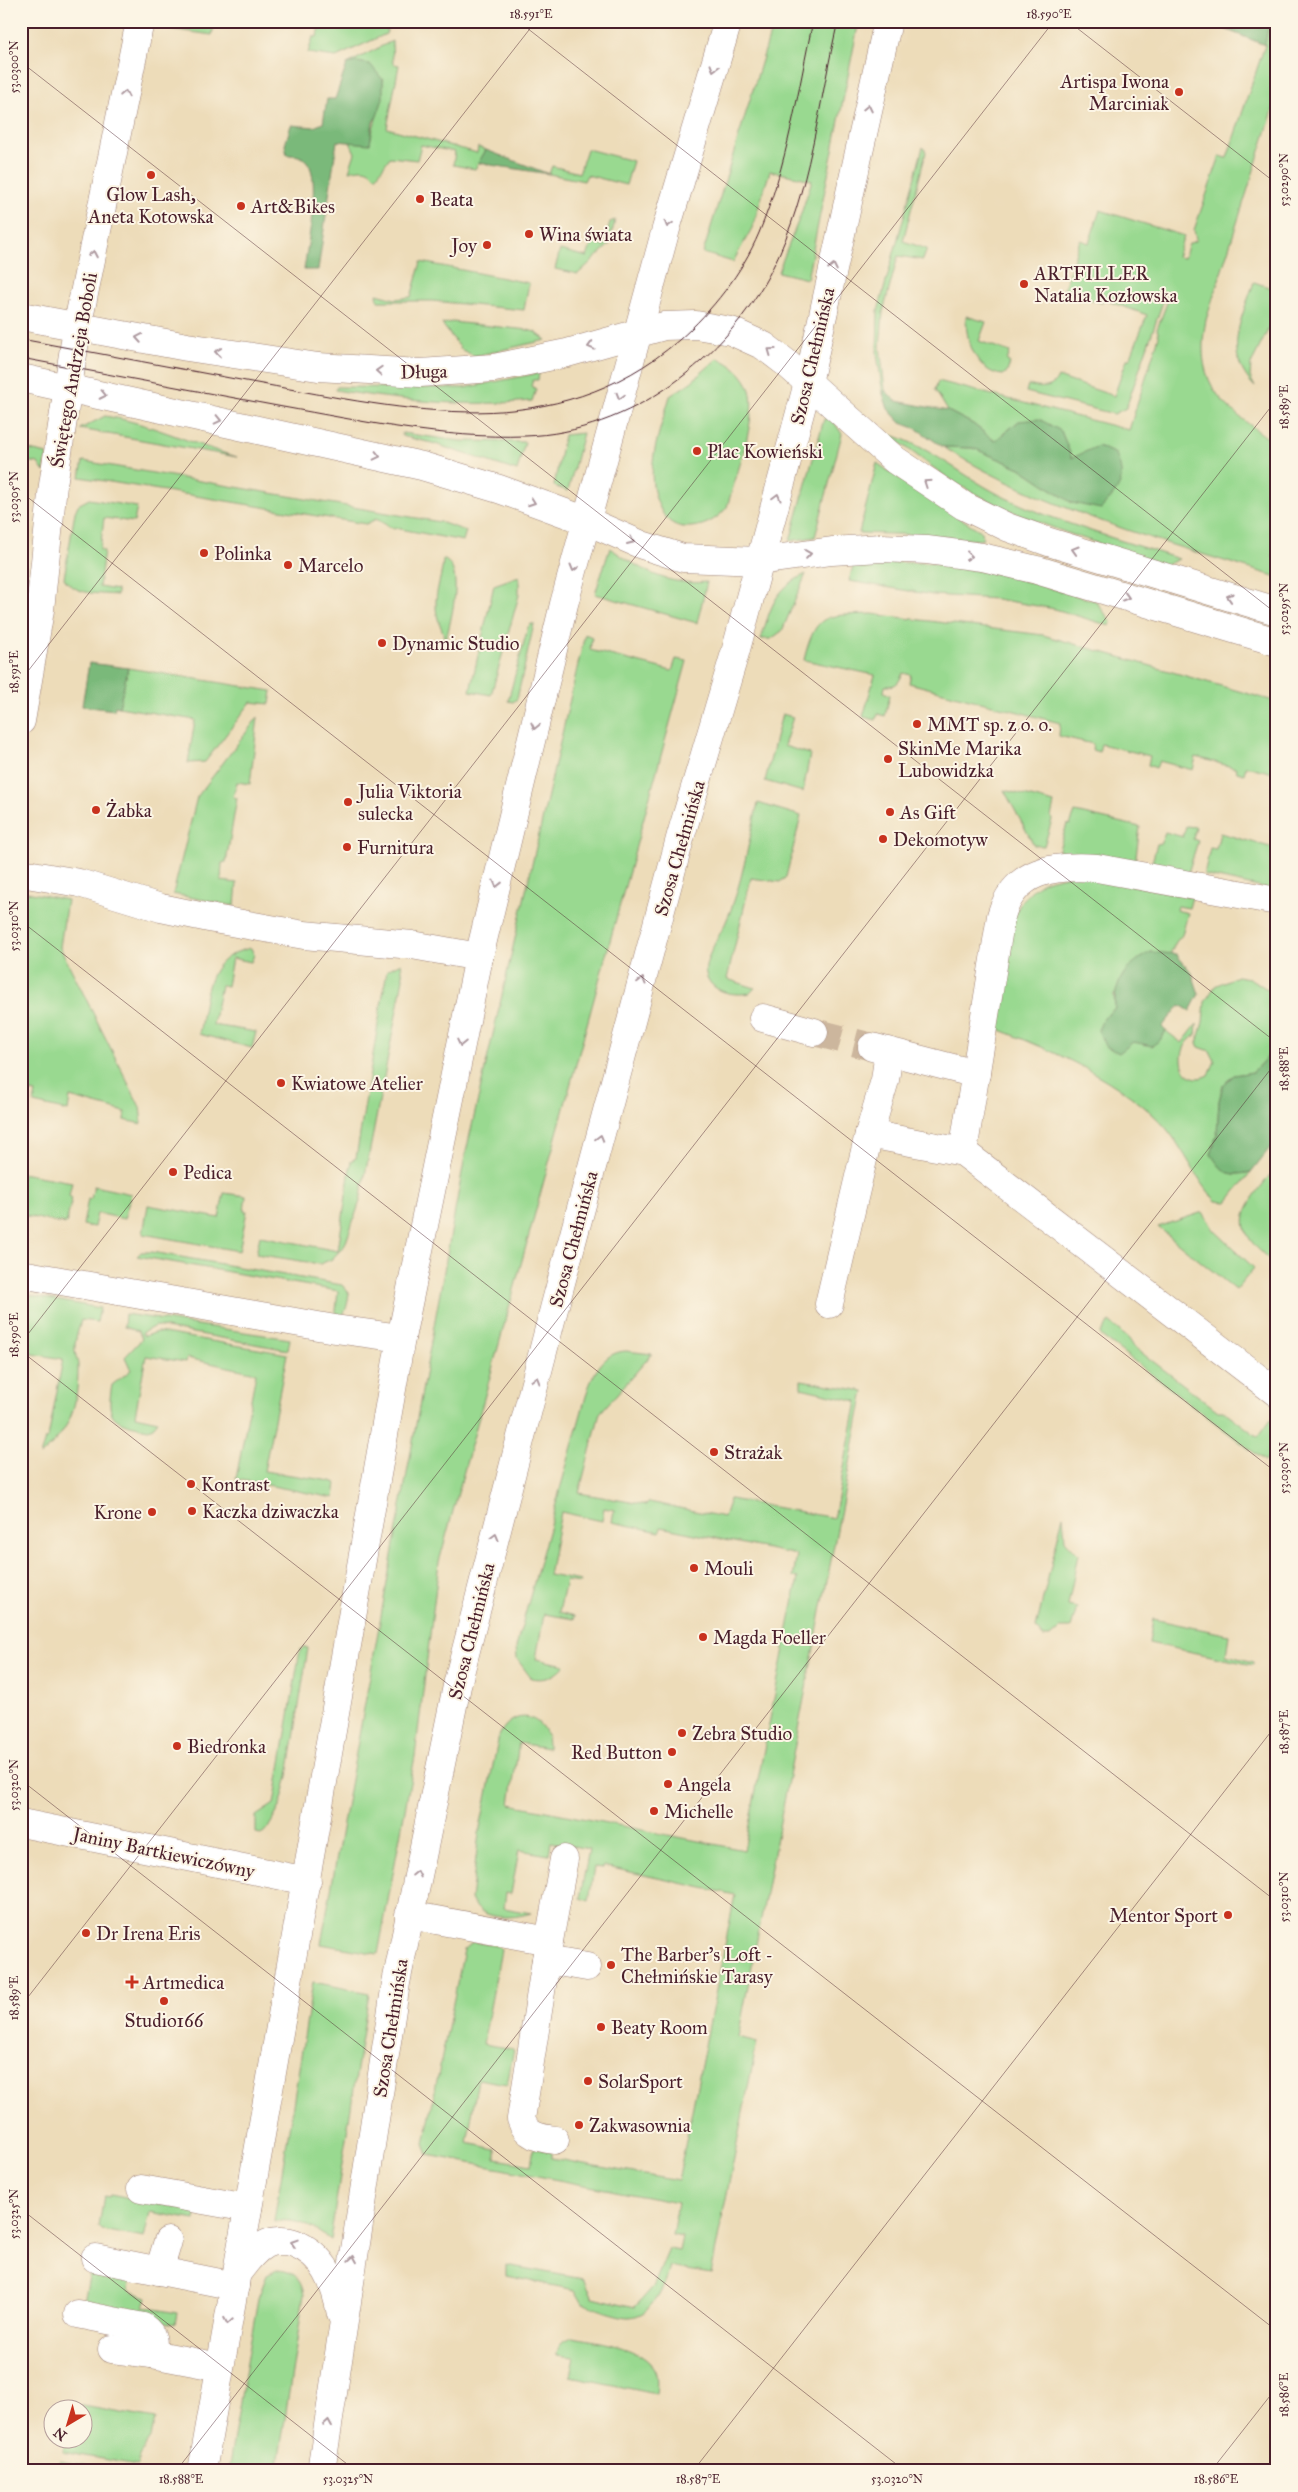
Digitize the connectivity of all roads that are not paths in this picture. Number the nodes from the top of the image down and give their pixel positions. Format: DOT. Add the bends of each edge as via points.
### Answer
graph roads {
  1 [pos="140,21"];
  2 [pos="728,21"];
  3 [pos="888,21"];
  4 [pos="21,316"];
  5 [pos="77,328"];
  6 [pos="638,332"];
  7 [pos="21,378"];
  8 [pos="808,383"];
  9 [pos="68,388"];
  10 [pos="587,521"];
  11 [pos="759,561"];
  12 [pos="1277,612"];
  13 [pos="1277,642"];
  14 [pos="21,721"];
  15 [pos="21,873"];
  16 [pos="1277,901"];
  17 [pos="479,958"];
  18 [pos="763,1018"];
  19 [pos="814,1032"];
  20 [pos="976,1074"];
  21 [pos="869,1134"];
  22 [pos="964,1152"];
  23 [pos="21,1274"];
  24 [pos="829,1304"];
  25 [pos="401,1338"];
  26 [pos="1277,1393"];
  27 [pos="21,1823"];
  28 [pos="564,1859"];
  29 [pos="307,1881"];
  30 [pos="409,1915"];
  31 [pos="547,1950"];
  32 [pos="587,1967"];
  33 [pos="555,2140"];
  34 [pos="141,2189"];
  35 [pos="248,2208"];
  36 [pos="168,2241"];
  37 [pos="95,2258"];
  38 [pos="159,2271"];
  39 [pos="236,2279"];
  40 [pos="78,2314"];
  41 [pos="343,2324"];
  42 [pos="112,2349"];
  43 [pos="152,2354"];
  44 [pos="220,2366"];
  45 [pos="202,2471"];
  46 [pos="321,2471"];
  5 -- 1 [label="street, Świętego Andrzeja Boboli, one-way"];
  2 -- 6 [label="street, one-way"];
  8 -- 3 [label="street, Szosa Chełmińska, one-way"];
  4 -- 5 [label="street, Długa"];
  6 -- 5 [label="street, Długa, one-way" via="567,353 494,368 420,373 318,367"];
  5 -- 9 [label="street, Świętego Andrzeja Boboli"];
  8 -- 6 [label="street, Długa, one-way" via="764,346 732,331 696,325 664,326"];
  6 -- 10 [label="street, one-way"];
  7 -- 9 [label="street"];
  11 -- 8 [label="street, Szosa Chełmińska, one-way"];
  12 -- 8 [label="street, Długa, one-way" via="1007,527 964,506 895,460"];
  9 -- 10 [label="street, one-way" via="422,466"];
  9 -- 14 [label="street, Świętego Andrzeja Boboli" via="53,485 40,610"];
  10 -- 11 [label="street, one-way" via="642,546 683,558"];
  10 -- 17 [label="street, one-way"];
  11 -- 13 [label="street, one-way" via="881,548 982,557 1037,570"];
  30 -- 11 [label="street, Szosa Chełmińska, one-way" via="473,1618 681,835 726,687"];
  15 -- 17 [label="street" via="78,883 161,908 214,919 304,935 412,945"];
  16 -- 20 [label="street" via="1097,868 1057,867 1036,873 1013,891 1002,910"];
  17 -- 25 [label="street, one-way"];
  18 -- 19 [label="street"];
  20 -- 21 [label="street" via="881,1049 885,1080"];
  20 -- 22 [label="street"];
  21 -- 22 [label="street"];
  21 -- 24 [label="street"];
  22 -- 26 [label="street"];
  23 -- 25 [label="street"];
  25 -- 29 [label="street"];
  27 -- 29 [label="street, Janiny Bartkiewiczówny"];
  28 -- 31 [label="street"];
  29 -- 35 [label="street"];
  30 -- 31 [label="street"];
  41 -- 30 [label="street, Szosa Chełmińska, one-way"];
  31 -- 32 [label="street"];
  31 -- 33 [label="street" via="521,2119 533,2136"];
  34 -- 35 [label="street"];
  35 -- 39 [label="street"];
  36 -- 38 [label="street"];
  37 -- 38 [label="street"];
  38 -- 39 [label="street"];
  41 -- 39 [label="street, one-way" via="336,2292 324,2264 307,2248 287,2240 265,2244 255,2252"];
  39 -- 44 [label="street, one-way"];
  40 -- 43 [label="street" via="143,2327 154,2340"];
  46 -- 41 [label="street, Szosa Chełmińska, one-way"];
  42 -- 43 [label="street"];
  43 -- 44 [label="street"];
  44 -- 45 [label="street"];
}
